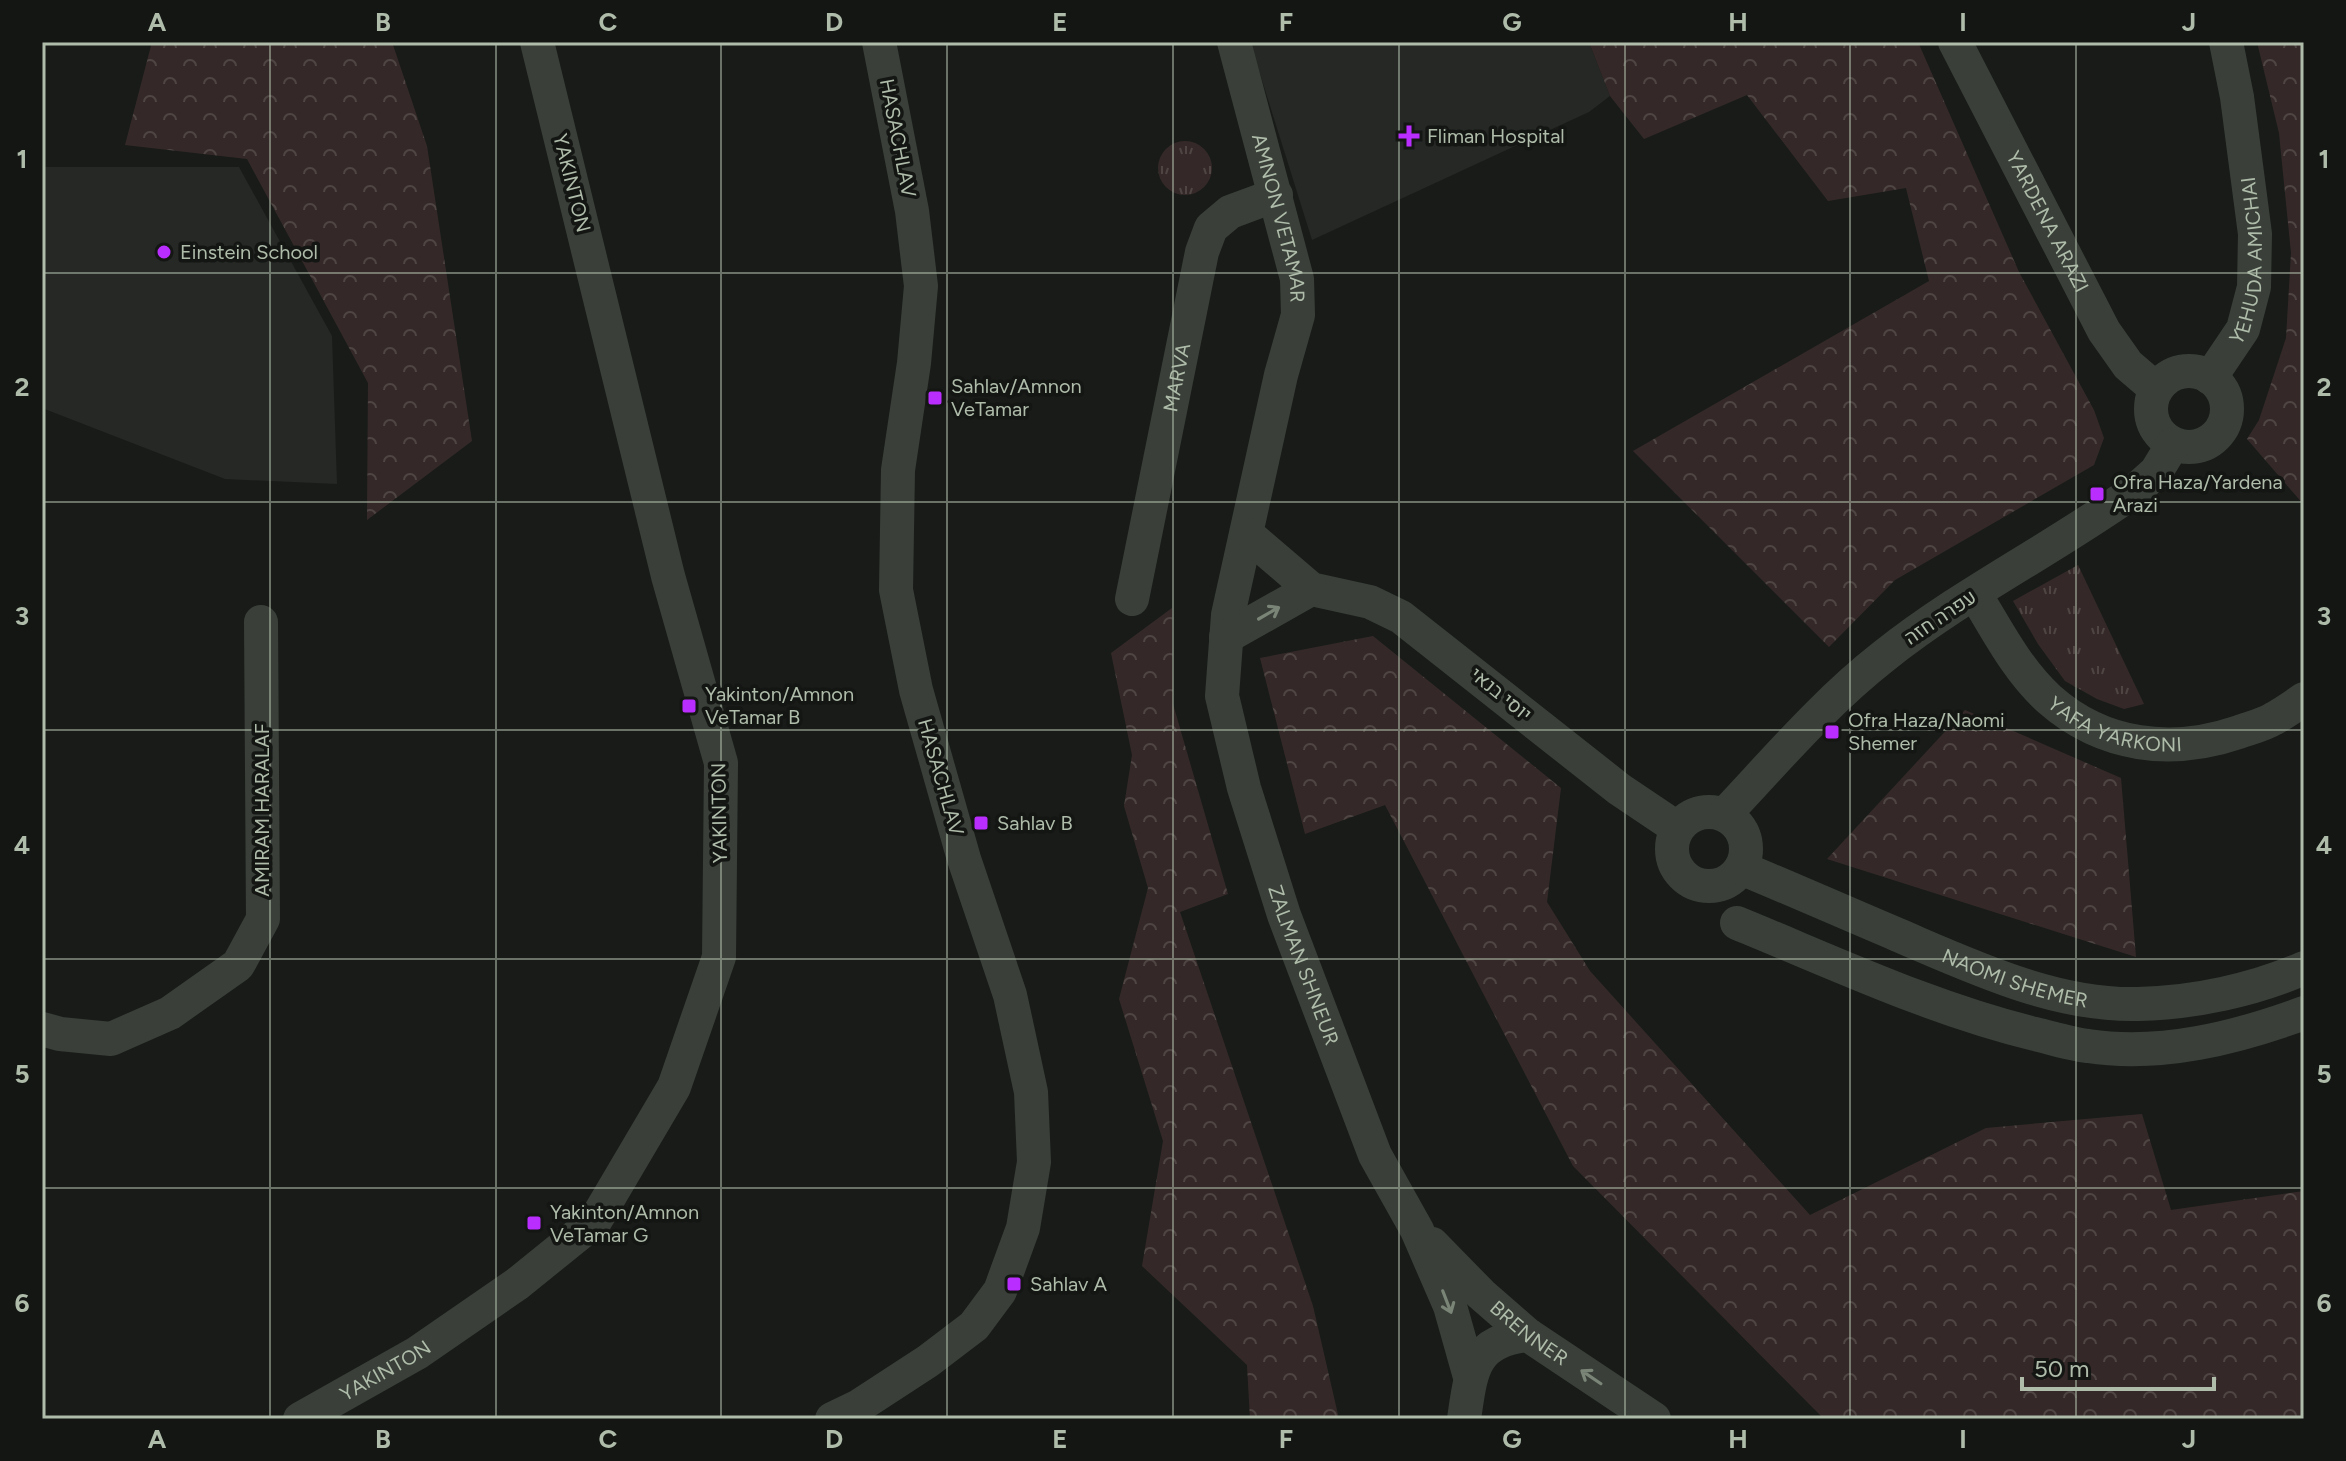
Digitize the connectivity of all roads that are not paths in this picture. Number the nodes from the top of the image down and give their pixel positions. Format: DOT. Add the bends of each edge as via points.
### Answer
graph roads {
  1 [pos="537,42"];
  2 [pos="879,42"];
  3 [pos="1234,42"];
  4 [pos="1955,42"];
  5 [pos="2226,42"];
  6 [pos="1276,195"];
  7 [pos="2210,378"];
  8 [pos="2156,389"];
  9 [pos="2173,444"];
  10 [pos="1248,535"];
  11 [pos="1311,589"];
  12 [pos="1975,594"];
  13 [pos="1132,599"];
  14 [pos="261,622"];
  15 [pos="1226,637"];
  16 [pos="2304,699"];
  17 [pos="1725,814"];
  18 [pos="1677,828"];
  19 [pos="1741,868"];
  20 [pos="1737,923"];
  21 [pos="2304,968"];
  22 [pos="2304,1013"];
  23 [pos="42,1029"];
  24 [pos="1417,1230"];
  25 [pos="1528,1335"];
  26 [pos="1470,1377"];
  27 [pos="300,1419"];
  28 [pos="832,1419"];
  29 [pos="1464,1419"];
  30 [pos="1654,1419"];
  1 -- 27 [label="street, YAKINTON" via="668,576 721,763 719,957 674,1087 595,1221 517,1284 417,1353"];
  2 -- 28 [label="street, HASACHLAV" via="921,286 898,470 896,590 916,690 1010,995 1031,1092 1034,1162 1023,1228 1000,1291 974,1326 928,1361"];
  3 -- 6 [label="street, AMNON VETAMAR"];
  4 -- 8 [label="street, YARDENA ARAZI" via="2104,331 2128,365"];
  5 -- 7 [label="street, YEHUDA AMICHAI" via="2255,234 2254,287 2243,329"];
  6 -- 10 [label="street, AMNON VETAMAR" via="1297,279 1298,315"];
  6 -- 13 [label="street, MARVA" via="1230,212 1211,228 1202,252"];
  7 -- 8 [label="street" via="2187,371"];
  7 -- 9 [label="street" via="2219,386 2227,410 2219,433 2198,447"];
  8 -- 9 [label="street" via="2151,401 2155,427"];
  9 -- 12 [label="street, עפרה חזה" via="2156,472 2137,489"];
  10 -- 11 [label="street, יוסי בנאי"];
  10 -- 15 [label="street, ZALMAN SHNEUR"];
  15 -- 11 [label="street, one-way"];
  11 -- 18 [label="street, יוסי בנאי" via="1370,602 1401,617 1619,789"];
  12 -- 16 [label="street, YAFA YARKONI" via="2020,667 2048,698 2079,721 2126,740 2170,747 2219,739 2271,721"];
  12 -- 17 [label="street, עפרה חזה" via="1882,657"];
  14 -- 23 [label="street, AMIRAM HARALAF" via="263,919 238,965 170,1013 111,1039"];
  15 -- 24 [label="street, ZALMAN SHNEUR" via="1222,696 1284,915 1375,1155"];
  17 -- 18 [label="street" via="1704,811"];
  17 -- 19 [label="street" via="1743,832 1746,856"];
  18 -- 19 [label="street" via="1671,851 1689,881 1712,887"];
  19 -- 21 [label="street, NAOMI SHEMER" via="1941,953 2020,983 2083,999 2137,1004 2199,998"];
  20 -- 22 [label="street" via="1911,995 2002,1026 2089,1047 2217,1041"];
  24 -- 25 [label="street, BRENNER"];
  24 -- 26 [label="street, ZALMAN SHNEUR, one-way" via="1450,1306"];
  25 -- 26 [label="street, ZALMAN SHNEUR" via="1484,1351"];
  30 -- 25 [label="street, BRENNER, one-way"];
  26 -- 29 [label="street, ZALMAN SHNEUR"];
}
